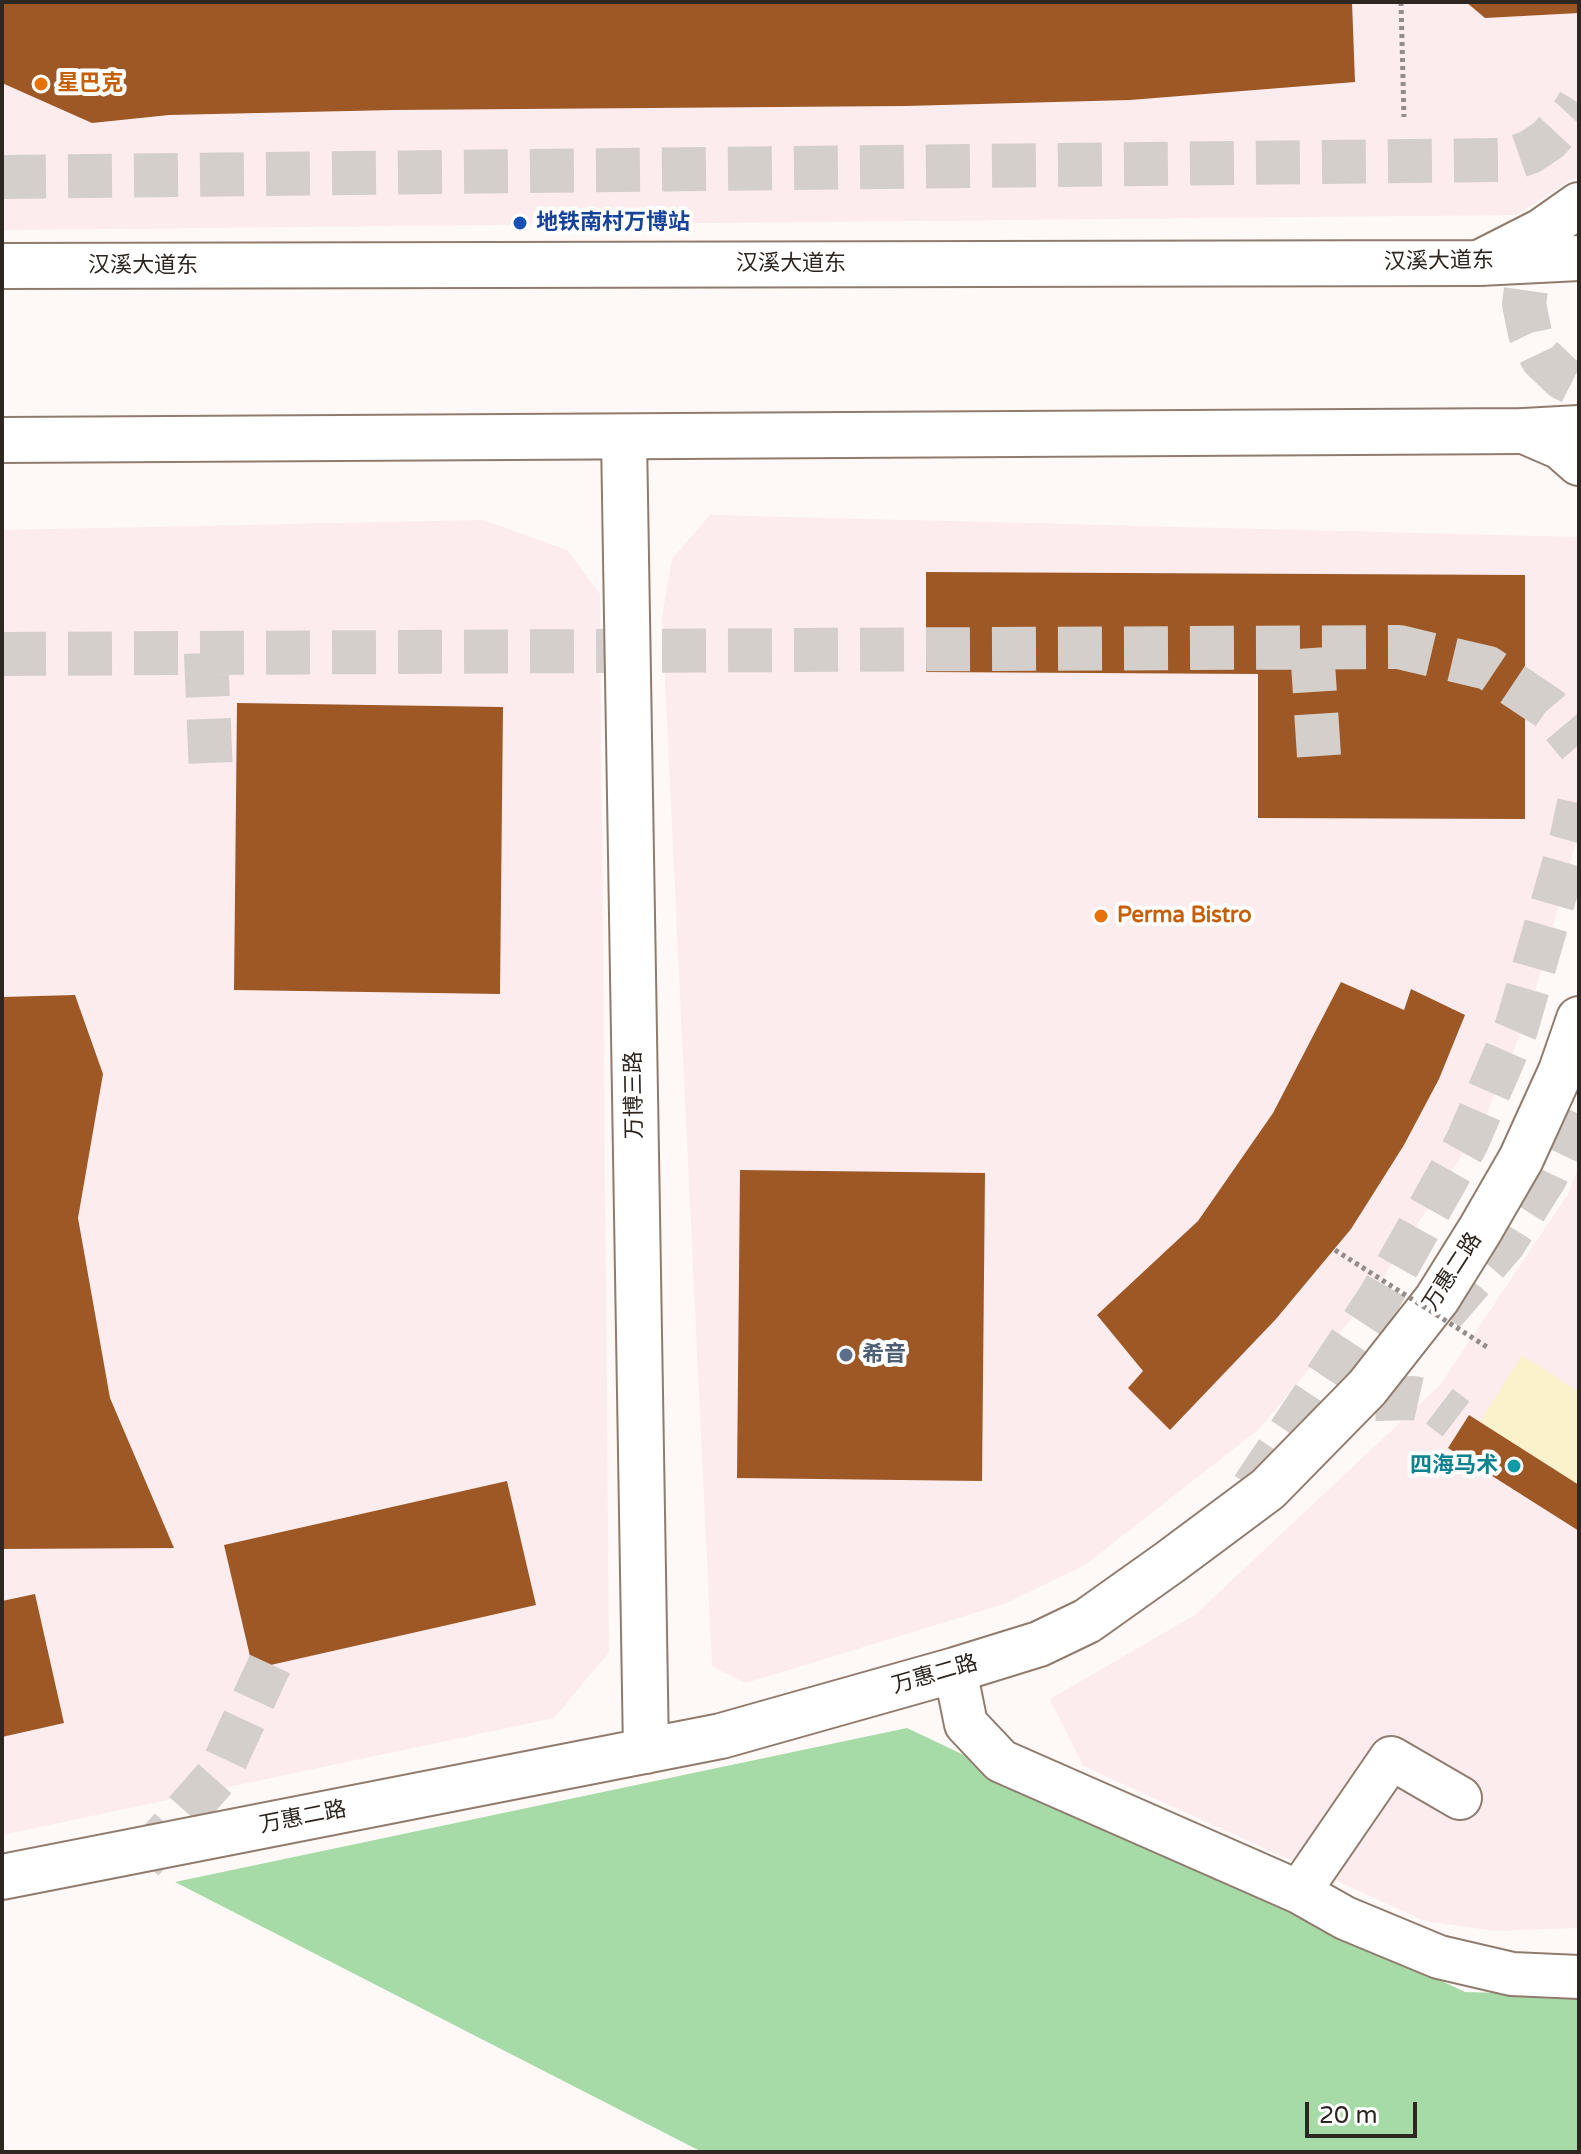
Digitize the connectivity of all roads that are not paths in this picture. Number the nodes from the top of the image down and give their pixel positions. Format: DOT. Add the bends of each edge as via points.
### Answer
graph roads {
  1 [pos="1579,205"];
  2 [pos="1579,258"];
  3 [pos="1479,263"];
  4 [pos="2,266"];
  5 [pos="1579,428"];
  6 [pos="1524,431"];
  7 [pos="624,438"];
  8 [pos="2,440"];
  9 [pos="1579,463"];
  10 [pos="1579,1019"];
  11 [pos="955,1670"];
  12 [pos="646,1751"];
  13 [pos="1460,1798"];
  14 [pos="2,1877"];
  15 [pos="1299,1892"];
  16 [pos="1579,1977"];
  1 -- 3 [label="street"];
  2 -- 3 [label="street, 汉溪大道东"];
  3 -- 4 [label="street, 汉溪大道东"];
  5 -- 6 [label="street"];
  6 -- 7 [label="street"];
  6 -- 9 [label="street" via="1561,447"];
  7 -- 8 [label="street"];
  7 -- 12 [label="street, 万博三路"];
  10 -- 11 [label="street, 万惠二路" via="1521,1159 1494,1206 1437,1299 1367,1388 1268,1489 1087,1621 1039,1644"];
  11 -- 12 [label="street, 万惠二路" via="721,1736"];
  11 -- 15 [label="street" via="966,1724 1001,1761"];
  12 -- 14 [label="street, 万惠二路"];
  13 -- 15 [label="street" via="1391,1758"];
  15 -- 16 [label="street" via="1345,1918 1439,1957 1512,1974"];
}
